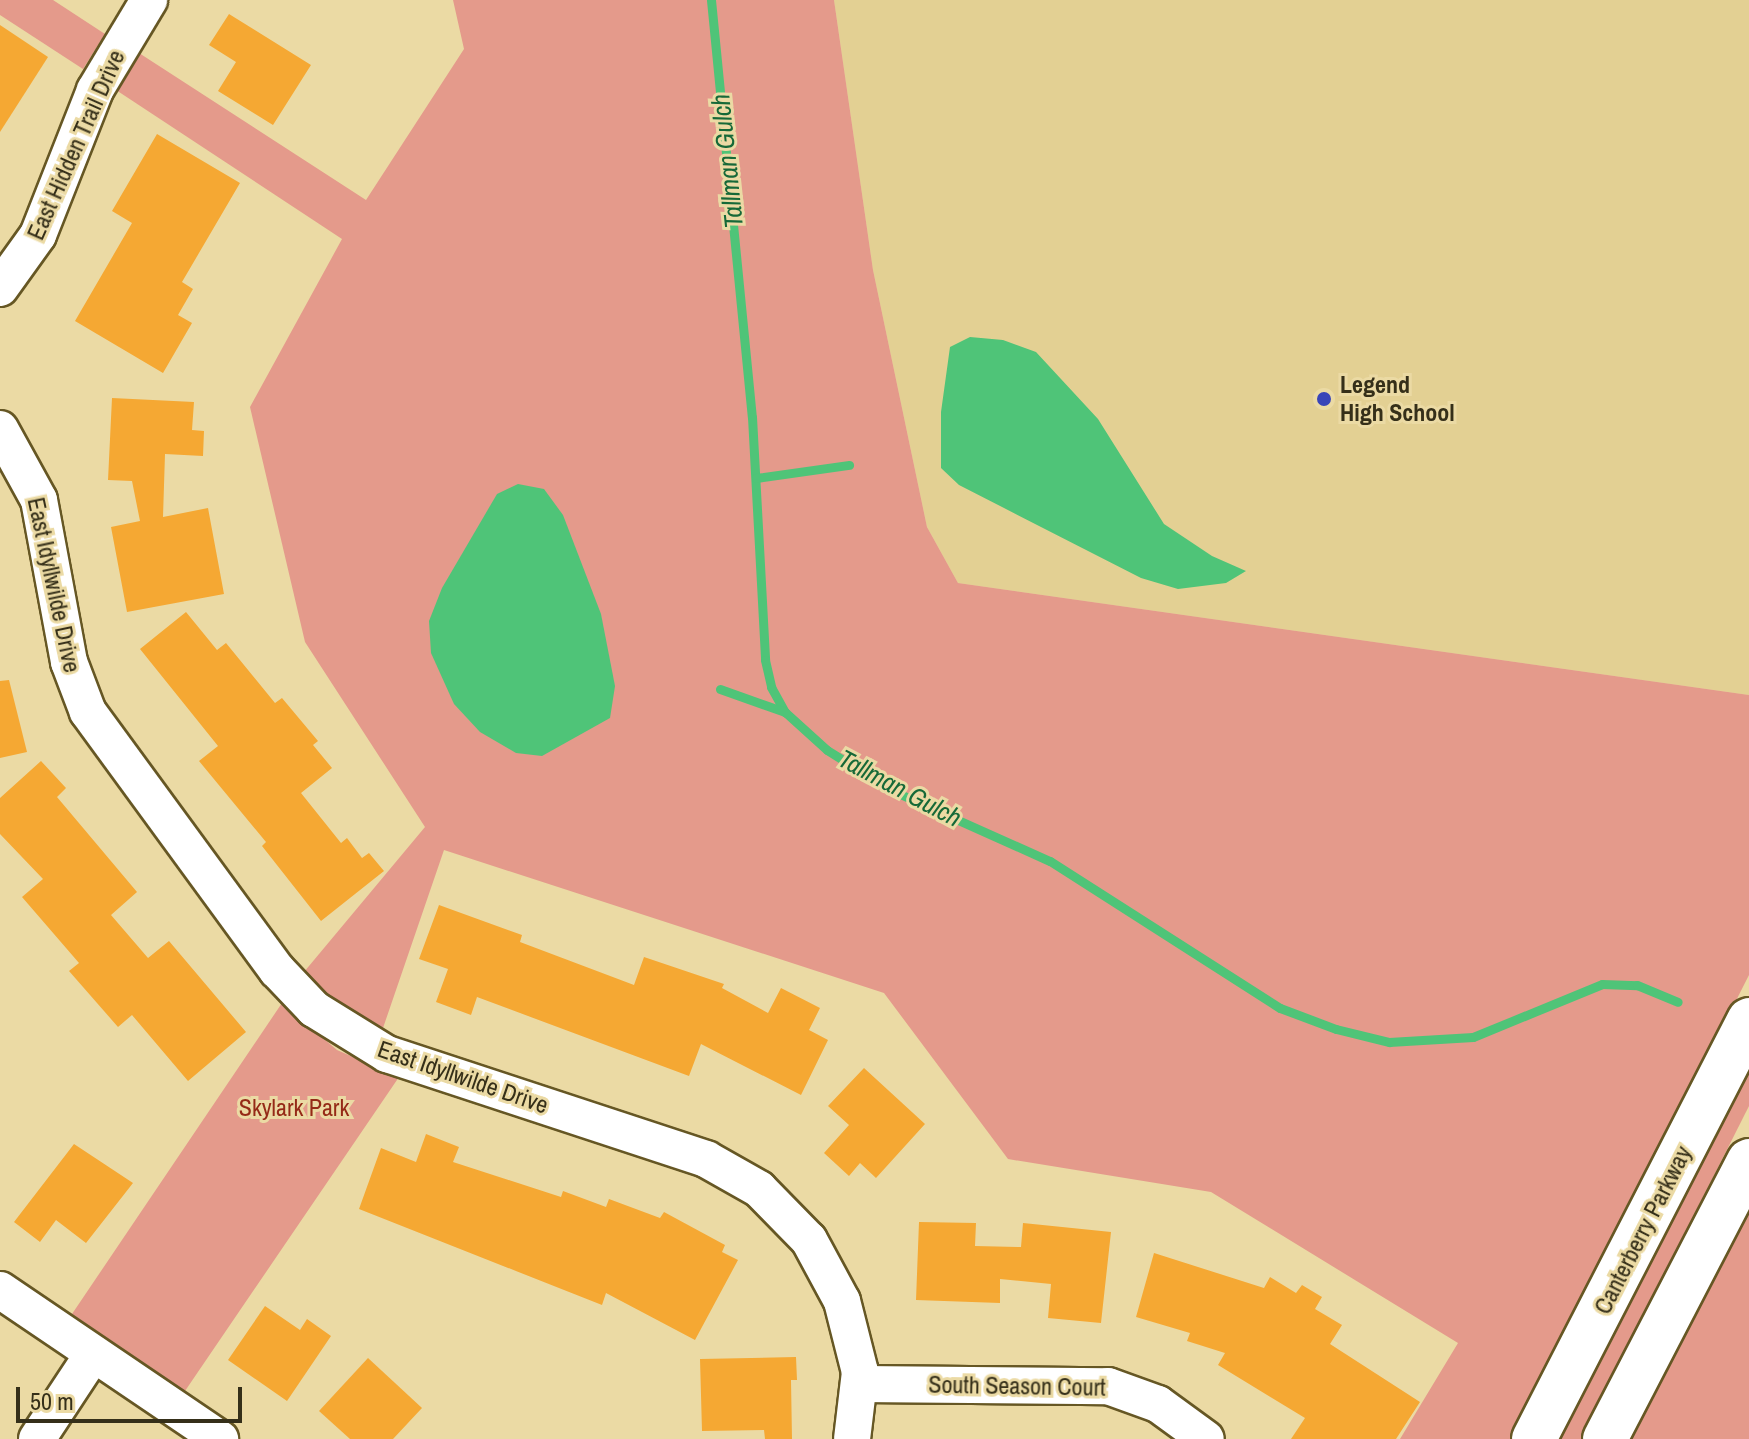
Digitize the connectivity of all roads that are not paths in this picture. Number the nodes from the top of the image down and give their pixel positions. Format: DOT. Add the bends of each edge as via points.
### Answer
graph roads {
  1 [pos="149,0"];
  2 [pos="0,288"];
  3 [pos="0,429"];
  4 [pos="1749,1020"];
  5 [pos="1749,1161"];
  6 [pos="0,1290"];
  7 [pos="93,1354"];
  8 [pos="861,1384"];
  9 [pos="37,1439"];
  10 [pos="220,1439"];
  11 [pos="852,1439"];
  12 [pos="1206,1439"];
  13 [pos="1534,1439"];
  14 [pos="1605,1439"];
  1 -- 2 [label="street, East Hidden Trail Drive" via="95,90 38,235"];
  3 -- 8 [label="street, East Idyllwilde Drive" via="39,500 69,662 88,712 136,783 300,996 351,1035 387,1054 706,1159 759,1189 801,1230 834,1280 850,1323"];
  4 -- 13 [label="street, Canterberry Parkway"];
  5 -- 14 [label="street"];
  6 -- 7 [label="street"];
  7 -- 9 [label="street"];
  7 -- 10 [label="street"];
  8 -- 11 [label="street, East Idyllwilde Drive"];
  8 -- 12 [label="street, South Season Court" via="1108,1386 1158,1404"];
}
